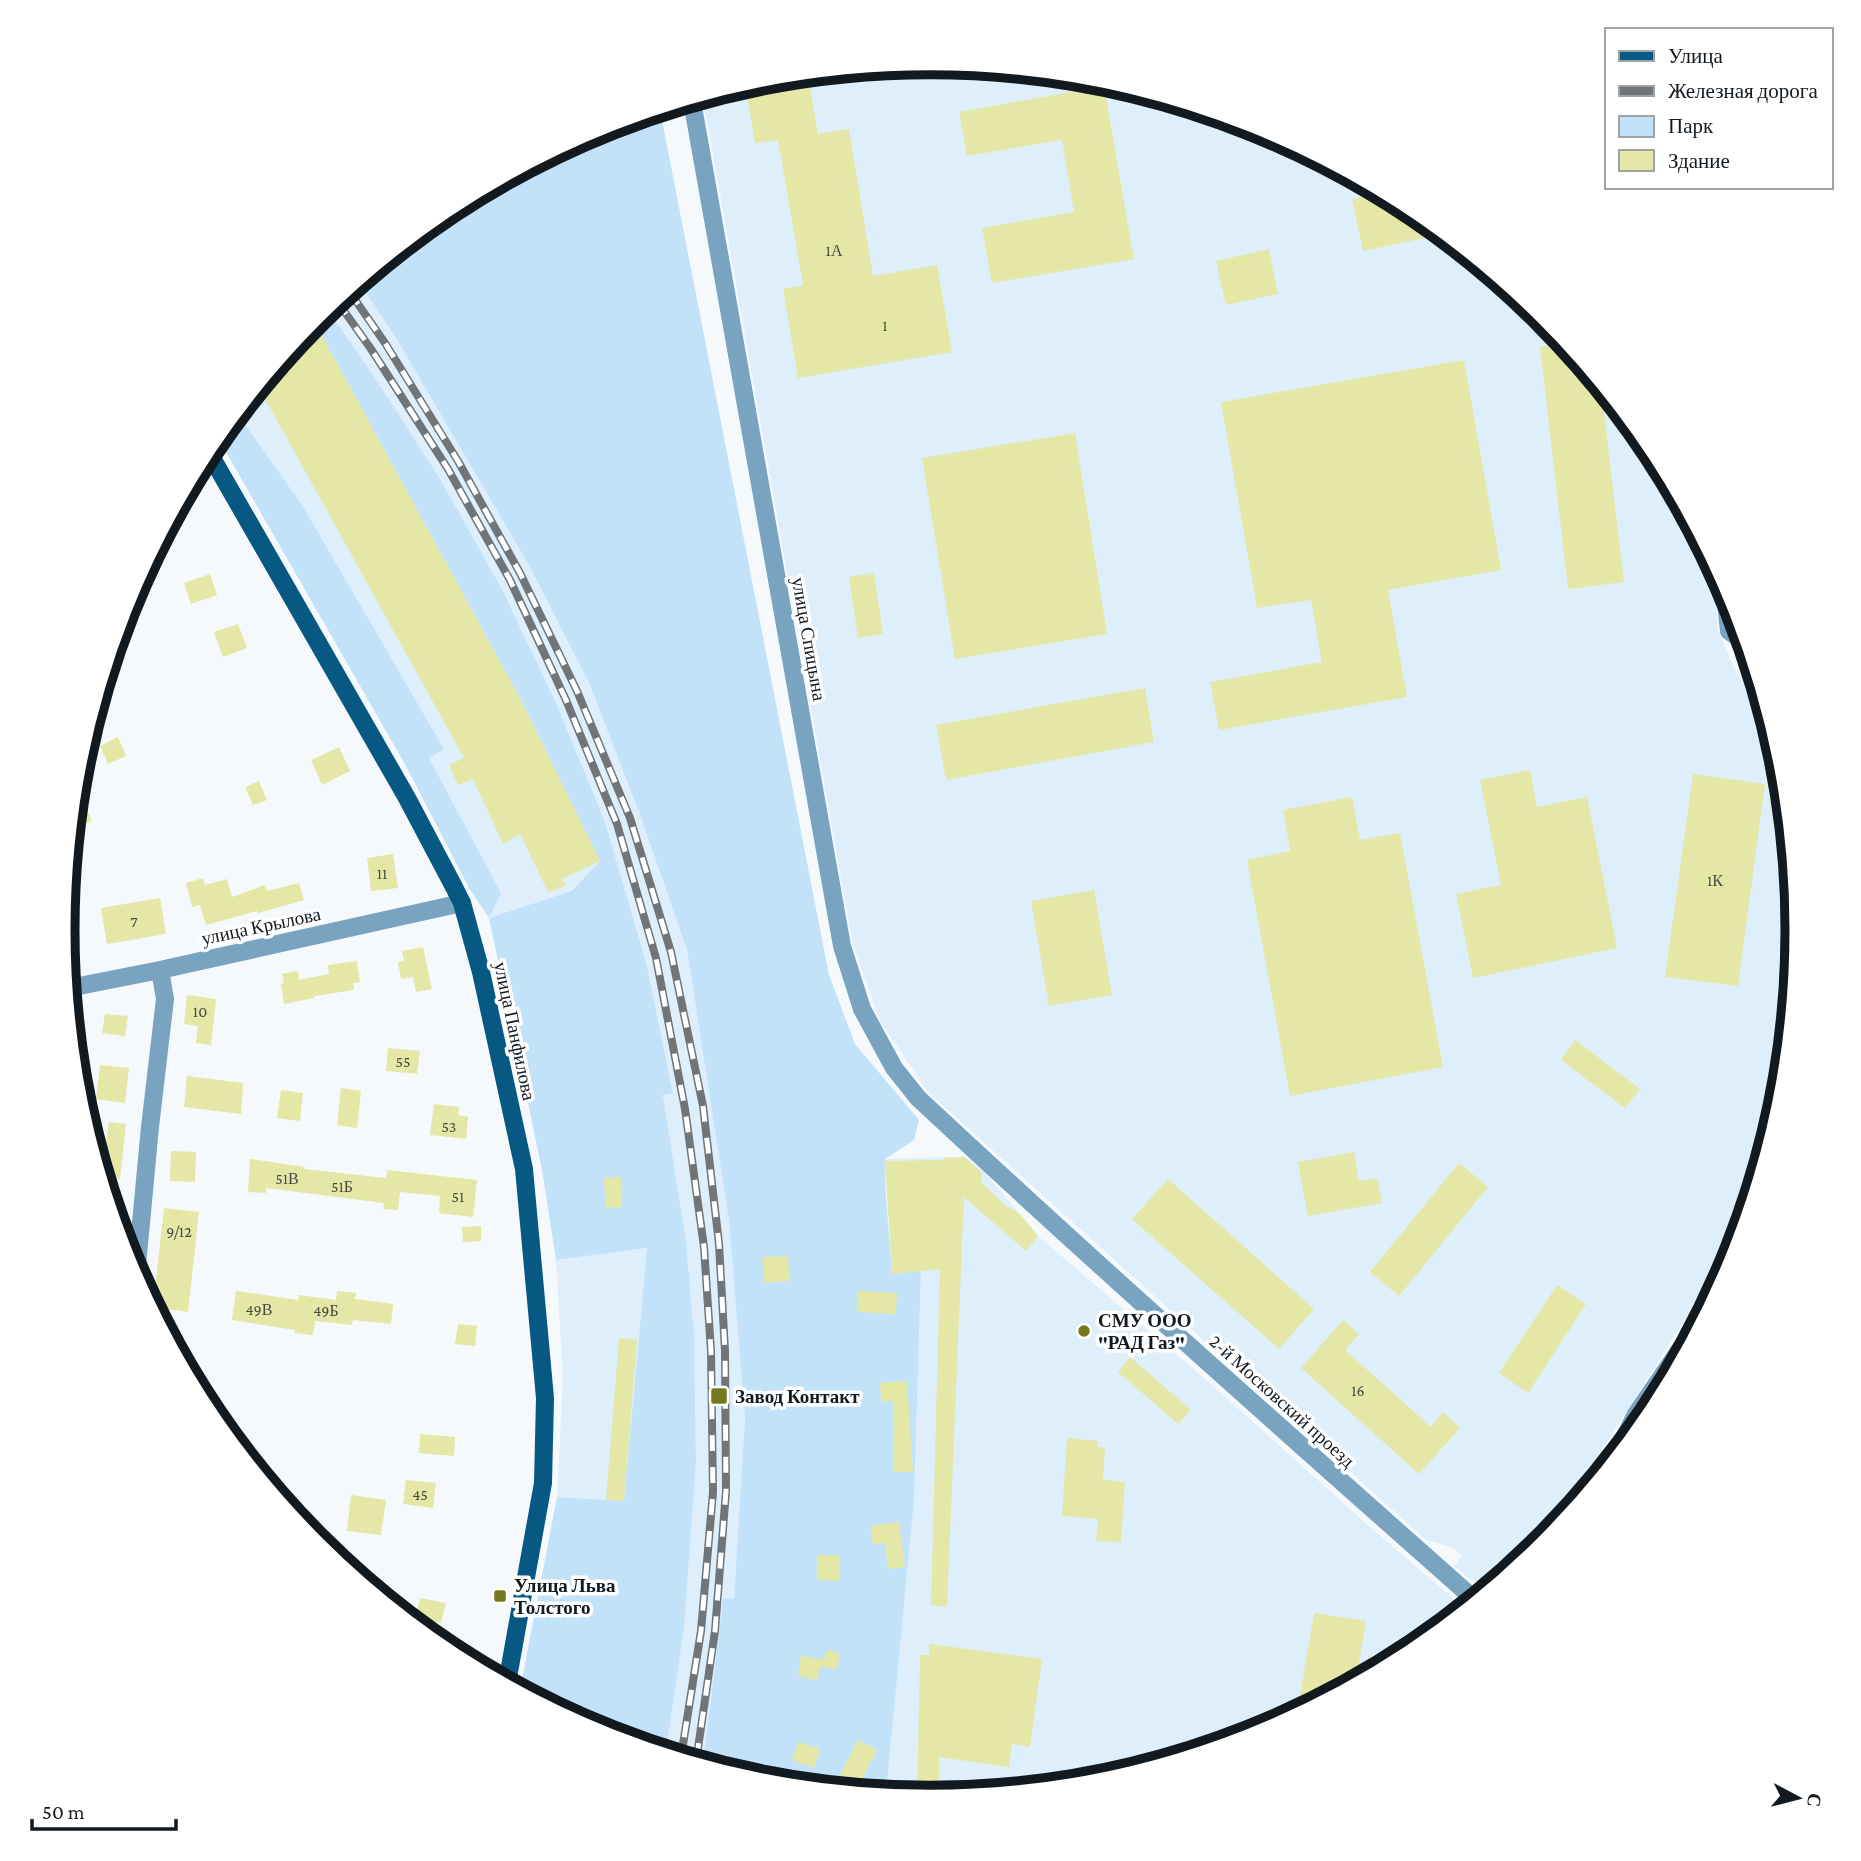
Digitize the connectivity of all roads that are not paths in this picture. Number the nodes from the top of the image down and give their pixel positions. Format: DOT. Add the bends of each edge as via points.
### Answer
graph roads {
  1 [pos="693,109"];
  2 [pos="215,462"];
  3 [pos="462,903"];
  4 [pos="160,970"];
  5 [pos="77,986"];
  6 [pos="970,1145"];
  7 [pos="138,1253"];
  8 [pos="1469,1595"];
  9 [pos="509,1674"];
  1 -- 6 [label="street, улица Спицына" via="842,947 862,1009 894,1068 943,1132"];
  2 -- 3 [label="main road, улица Панфилова"];
  3 -- 4 [label="street, улица Крылова"];
  3 -- 9 [label="main road, улица Панфилова" via="522,1161 545,1398 543,1483"];
  4 -- 5 [label="street, улица Крылова"];
  4 -- 7 [label="street" via="165,999"];
  6 -- 8 [label="street, 2-й Московский проезд"];
}
